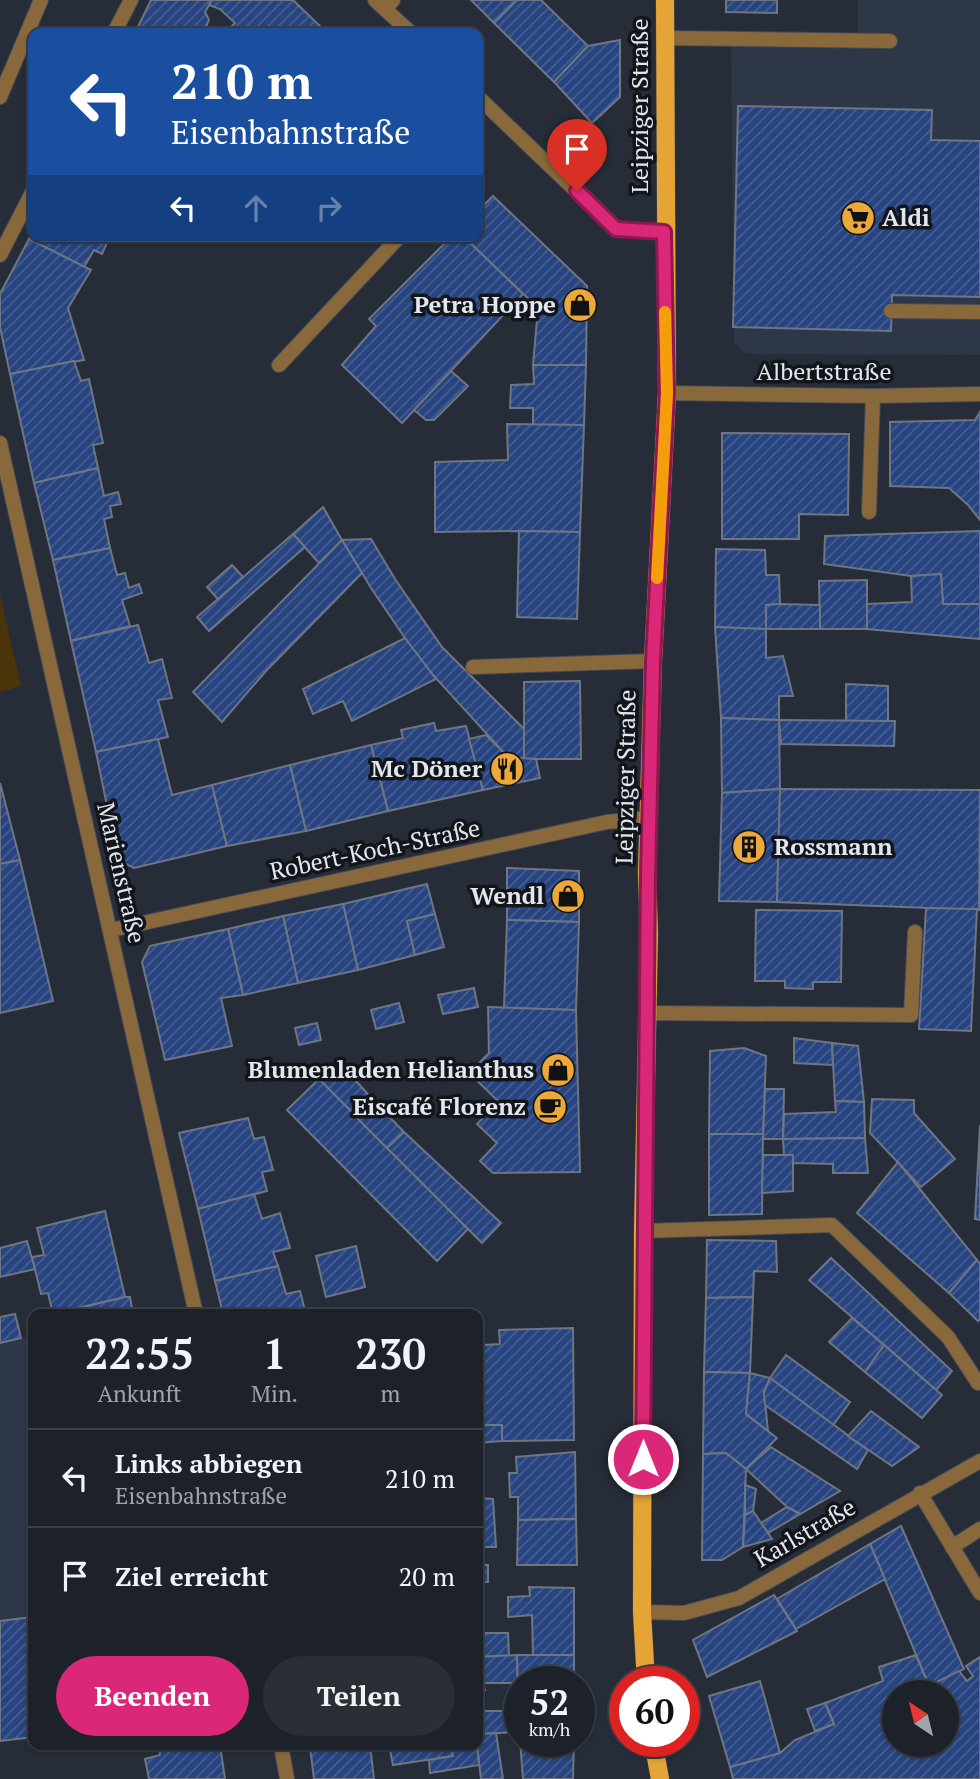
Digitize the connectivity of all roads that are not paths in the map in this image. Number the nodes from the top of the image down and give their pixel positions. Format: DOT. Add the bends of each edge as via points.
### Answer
graph roads {
  1 [pos="41,0"];
  2 [pos="131,0"];
  3 [pos="665,0"];
  4 [pos="384,3"];
  5 [pos="29,28"];
  6 [pos="117,28"];
  7 [pos="406,28"];
  8 [pos="28,31"];
  9 [pos="665,38"];
  10 [pos="890,41"];
  11 [pos="0,97"];
  12 [pos="483,102"];
  13 [pos="28,201"];
  14 [pos="664,232"];
  15 [pos="394,242"];
  16 [pos="0,255"];
  17 [pos="891,311"];
  18 [pos="980,312"];
  19 [pos="279,365"];
  20 [pos="667,393"];
  21 [pos="980,394"];
  22 [pos="873,396"];
  23 [pos="0,443"];
  24 [pos="869,512"];
  25 [pos="653,661"];
  26 [pos="473,667"];
  27 [pos="649,818"];
  28 [pos="111,930"];
  29 [pos="915,932"];
  30 [pos="647,1013"];
  31 [pos="643,1231"];
  32 [pos="195,1309"];
  33 [pos="978,1383"];
  34 [pos="980,1461"];
  35 [pos="920,1493"];
  36 [pos="980,1529"];
  37 [pos="952,1546"];
  38 [pos="980,1593"];
  39 [pos="642,1612"];
  40 [pos="645,1666"];
  41 [pos="282,1750"];
  42 [pos="656,1757"];
  43 [pos="287,1779"];
  44 [pos="660,1779"];
  1 -- 5 [label="street"];
  2 -- 6 [label="street"];
  3 -- 9 [label="main road, Leipziger Straße"];
  4 -- 7 [label="street"];
  8 -- 11 [label="street"];
  9 -- 10 [label="street"];
  9 -- 14 [label="main road, Leipziger Straße"];
  12 -- 14 [label="street" via="616,229"];
  13 -- 16 [label="street"];
  14 -- 20 [label="main road, Leipziger Straße"];
  15 -- 19 [label="street"];
  17 -- 18 [label="street"];
  20 -- 22 [label="street, Albertstraße"];
  20 -- 25 [label="main road, Leipziger Straße"];
  21 -- 22 [label="street, Albertstraße"];
  22 -- 24 [label="street"];
  23 -- 28 [label="street, Marienstraße"];
  25 -- 26 [label="street"];
  25 -- 27 [label="main road, Leipziger Straße"];
  27 -- 28 [label="street, Robert-Koch-Straße" via="607,822"];
  27 -- 30 [label="main road, Leipziger Straße"];
  28 -- 32 [label="street, Marienstraße"];
  29 -- 30 [label="street" via="911,1016"];
  30 -- 31 [label="main road, Leipziger Straße"];
  31 -- 33 [label="street" via="832,1225 948,1337"];
  31 -- 39 [label="main road, Leipziger Straße"];
  34 -- 35 [label="street, Karlstraße"];
  35 -- 37 [label="street"];
  35 -- 39 [label="street, Karlstraße" via="739,1598 684,1613"];
  36 -- 37 [label="street"];
  37 -- 38 [label="street"];
  39 -- 40 [label="main road, Leipziger Straße"];
  41 -- 43 [label="street"];
  42 -- 44 [label="main road"];
}
